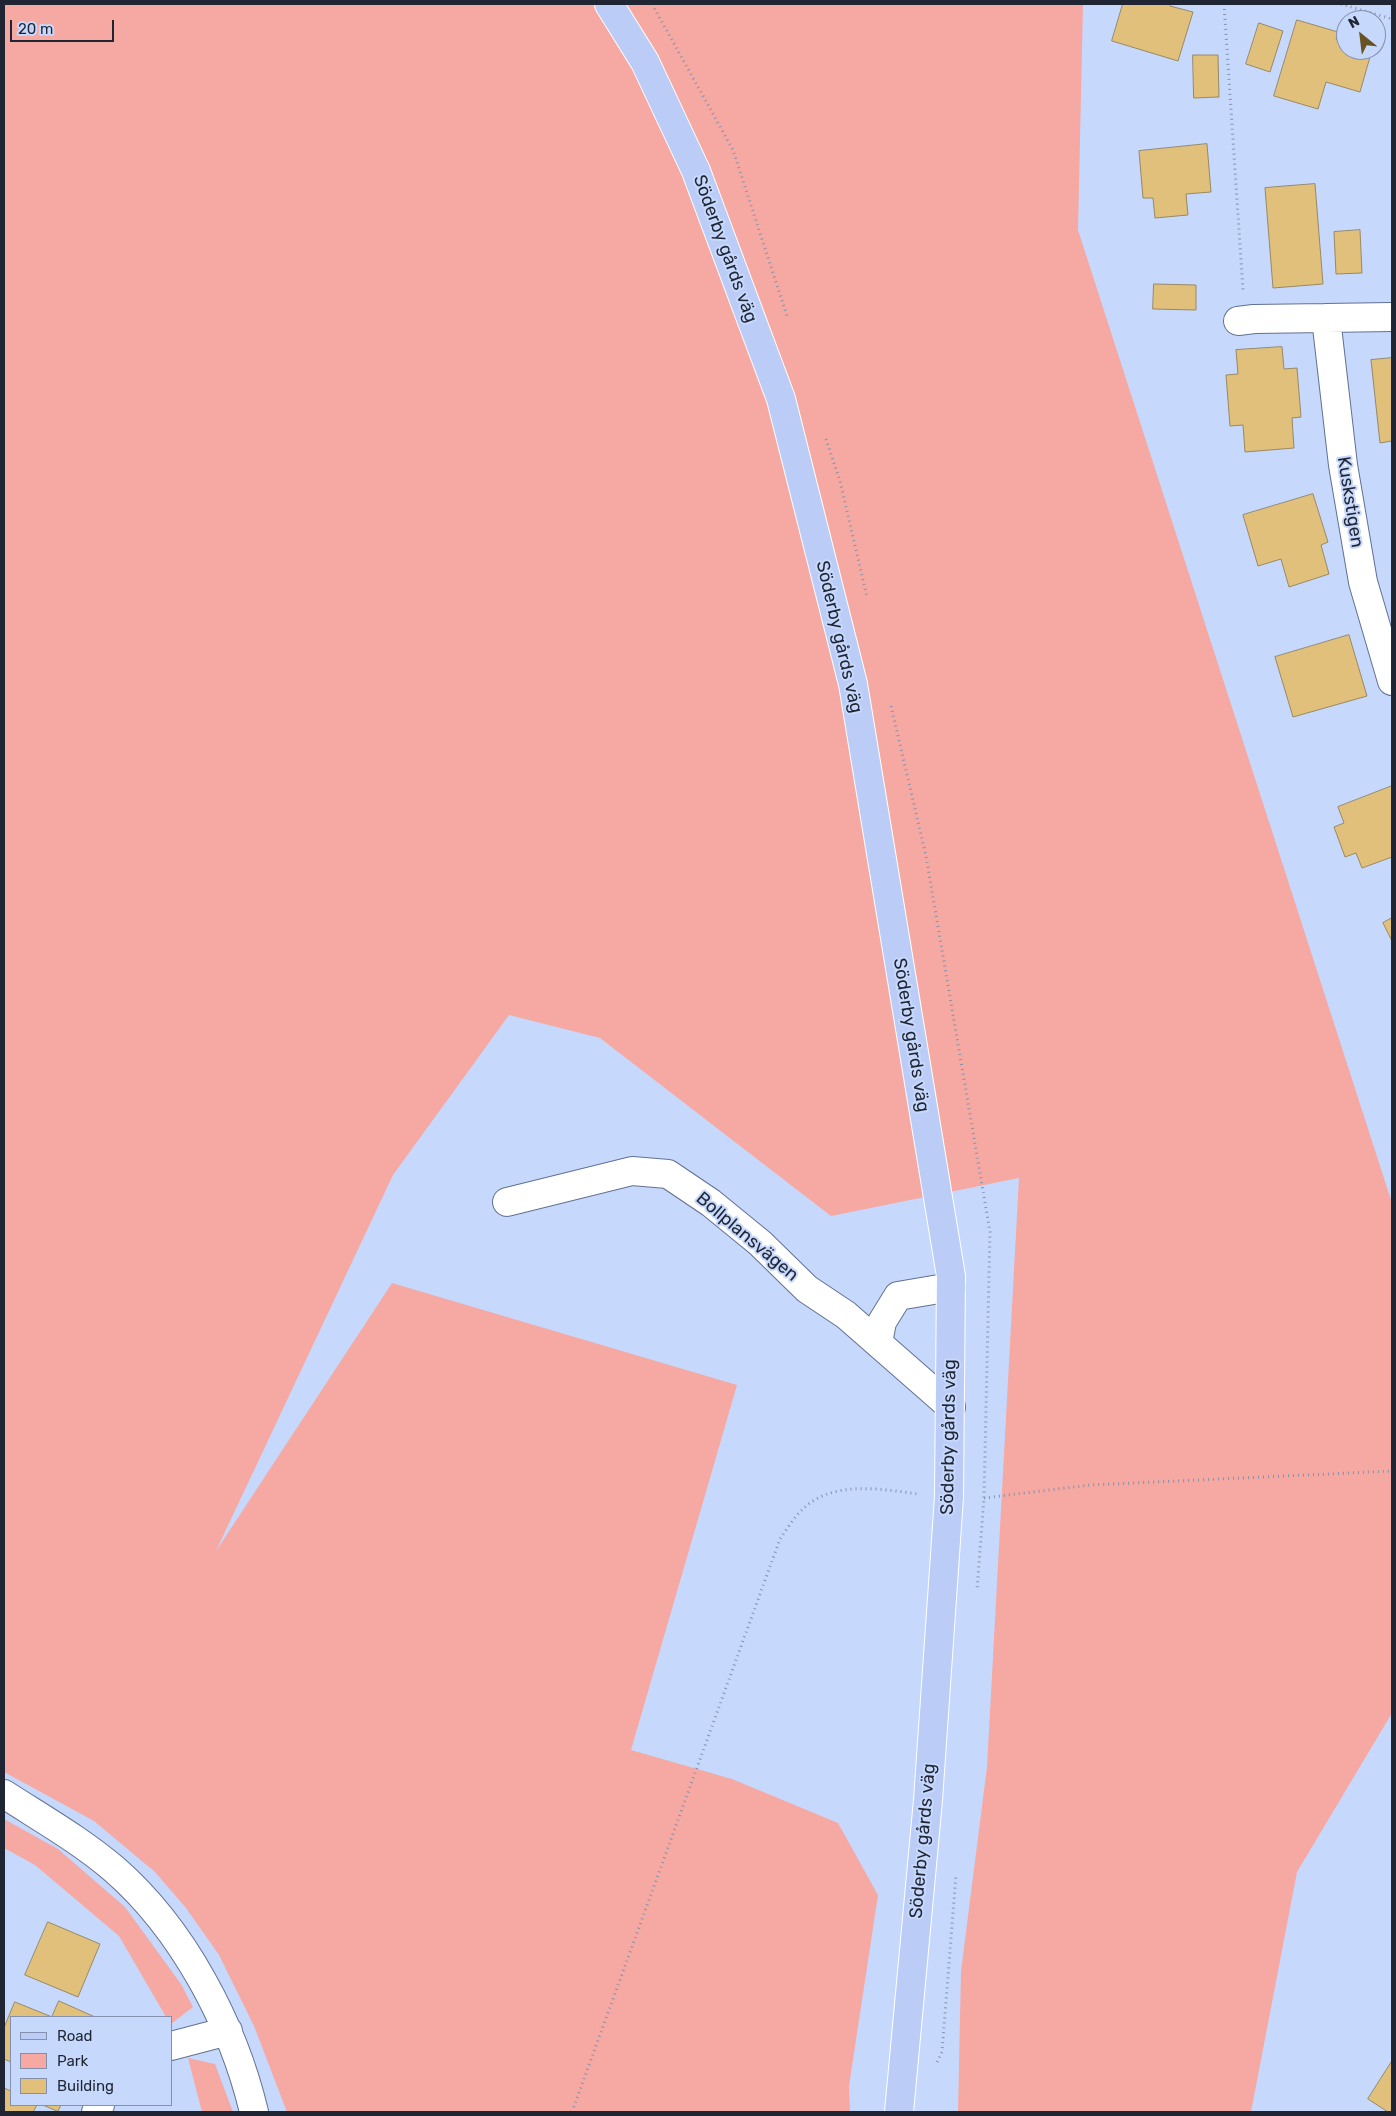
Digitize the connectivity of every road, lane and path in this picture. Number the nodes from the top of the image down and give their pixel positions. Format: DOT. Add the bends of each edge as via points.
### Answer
graph roads {
  1 [pos="609,4"];
  2 [pos="1224,4"];
  3 [pos="1341,4"];
  4 [pos="1392,19"];
  5 [pos="1392,317"];
  6 [pos="1326,318"];
  7 [pos="1246,320"];
  8 [pos="1392,681"];
  9 [pos="507,1202"];
  10 [pos="951,1287"];
  11 [pos="878,1343"];
  12 [pos="951,1407"];
  13 [pos="1392,1471"];
  14 [pos="949,1497"];
  15 [pos="4,1794"];
  16 [pos="228,2031"];
  17 [pos="172,2046"];
  18 [pos="254,2112"];
  19 [pos="572,2112"];
  20 [pos="899,2112"];
  1 -- 10 [label="main road, Söderby gårds väg" via="645,62 696,171 781,398 852,684"];
  2 -- 7 [label="path"];
  3 -- 4 [label="path"];
  5 -- 6 [label="street"];
  6 -- 7 [label="street"];
  6 -- 8 [label="street, Kuskstigen" via="1343,464 1363,582"];
  9 -- 11 [label="street, Bollplansvägen" via="632,1171 668,1174 711,1203 760,1243 807,1288 846,1315"];
  10 -- 11 [label="street" via="898,1296 882,1322"];
  10 -- 12 [label="main road, Söderby gårds väg"];
  11 -- 12 [label="street, Bollplansvägen"];
  12 -- 14 [label="main road, Söderby gårds väg"];
  13 -- 14 [label="path" via="1090,1485 984,1498"];
  14 -- 19 [label="path" via="875,1489 830,1492 804,1508 780,1539"];
  14 -- 20 [label="main road, Söderby gårds väg" via="928,1800"];
  15 -- 16 [label="street" via="114,1869 154,1910 196,1969"];
  16 -- 17 [label="street"];
  16 -- 18 [label="street"];
}
